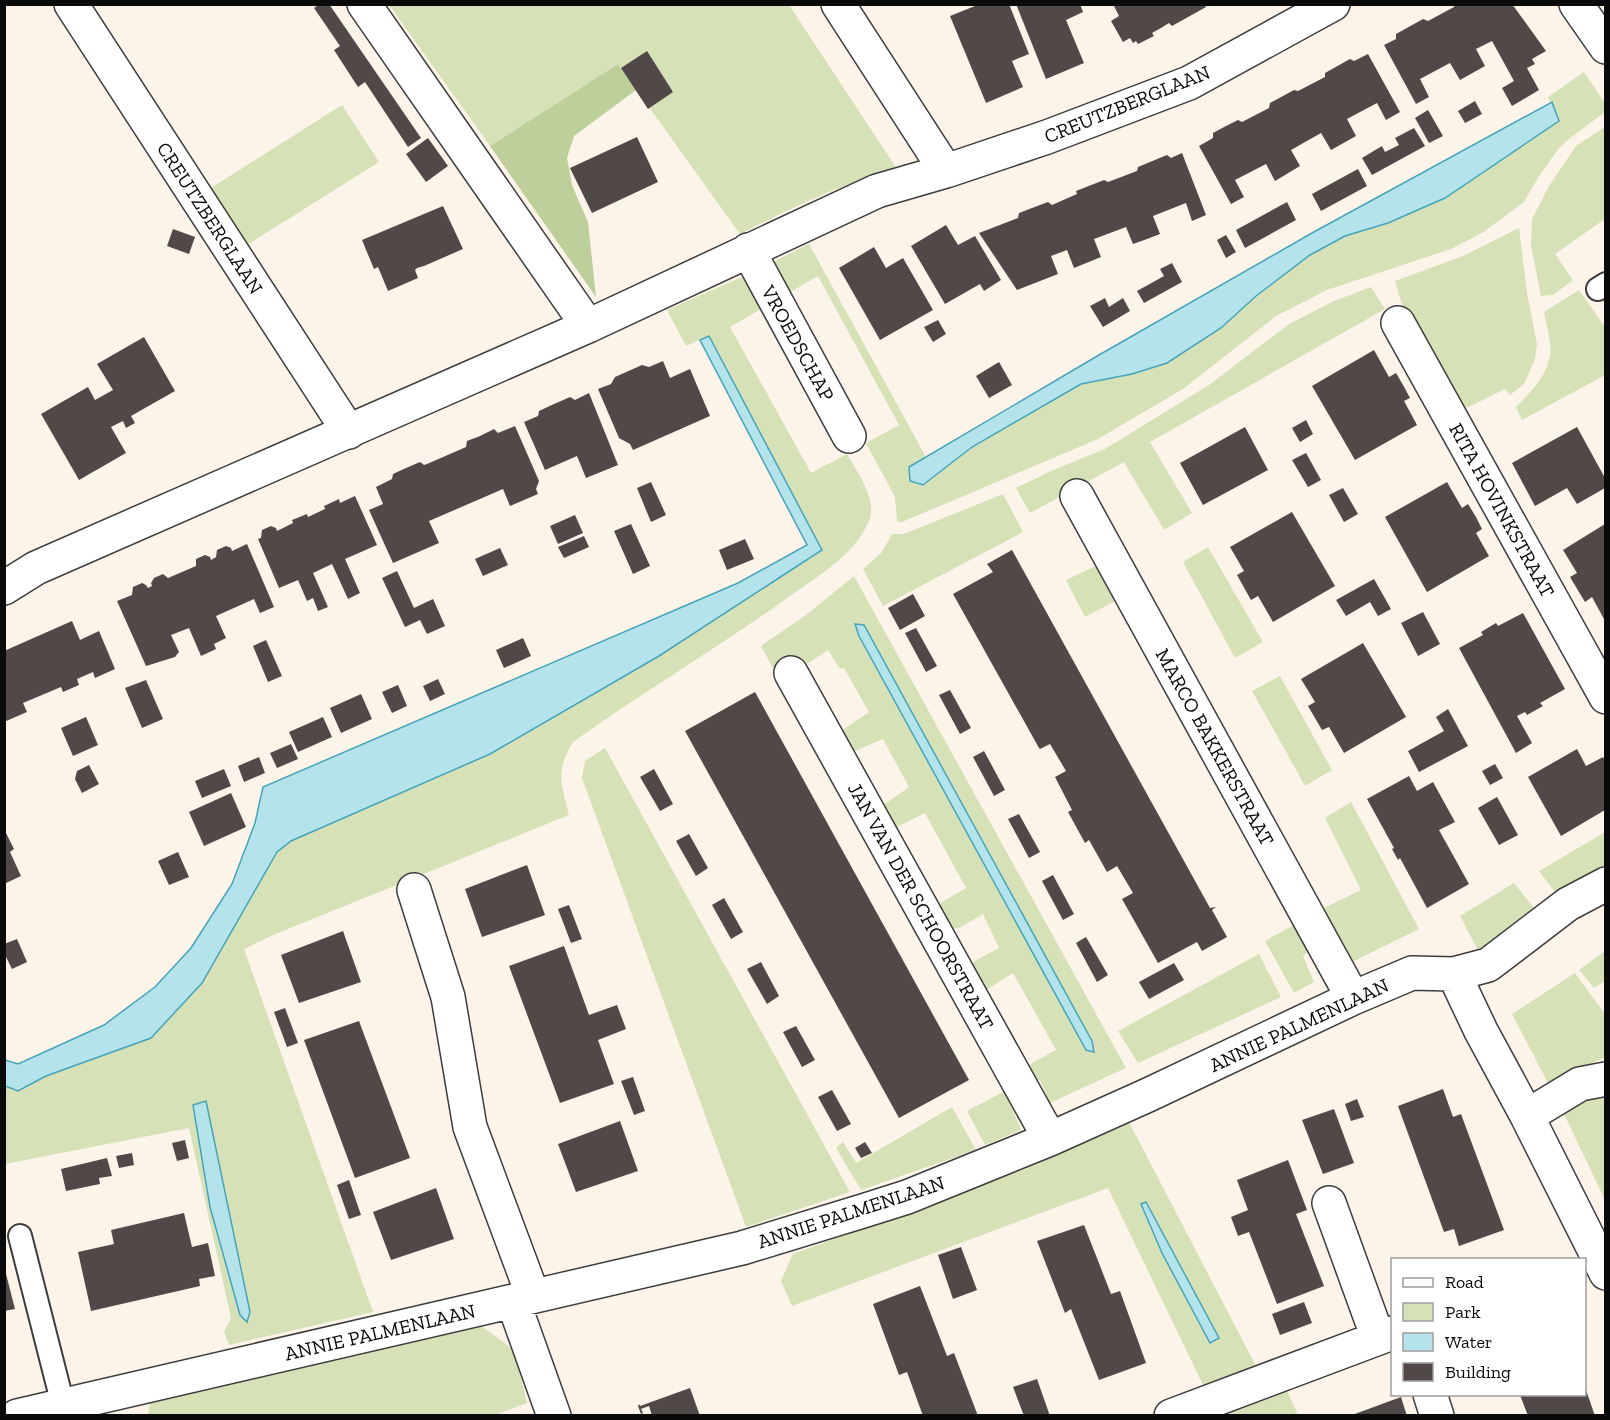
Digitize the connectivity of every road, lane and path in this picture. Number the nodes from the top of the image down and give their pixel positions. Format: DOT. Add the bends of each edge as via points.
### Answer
graph roads {
  1 [pos="71,4"];
  2 [pos="364,4"];
  3 [pos="838,4"];
  4 [pos="1333,4"];
  5 [pos="1576,4"];
  6 [pos="1605,47"];
  7 [pos="946,171"];
  8 [pos="748,250"];
  9 [pos="1398,323"];
  10 [pos="588,326"];
  11 [pos="349,432"];
  12 [pos="849,436"];
  13 [pos="1077,496"];
  14 [pos="4,588"];
  15 [pos="791,673"];
  16 [pos="1605,697"];
  17 [pos="1605,884"];
  18 [pos="414,890"];
  19 [pos="1454,974"];
  20 [pos="1353,998"];
  21 [pos="1605,1079"];
  22 [pos="1527,1116"];
  23 [pos="1050,1139"];
  24 [pos="1329,1203"];
  25 [pos="20,1236"];
  26 [pos="1596,1264"];
  27 [pos="523,1299"];
  28 [pos="1385,1336"];
  29 [pos="1430,1396"];
  30 [pos="63,1405"];
  31 [pos="17,1416"];
  32 [pos="554,1416"];
  33 [pos="1171,1416"];
  34 [pos="1437,1416"];
  1 -- 11 [label="street, CREUTZBERGLAAN"];
  2 -- 10 [label="street"];
  3 -- 7 [label="street"];
  4 -- 7 [label="street, CREUTZBERGLAAN" via="1189,83"];
  5 -- 6 [label="street"];
  7 -- 8 [label="street, CREUTZBERGLAAN" via="877,191"];
  8 -- 10 [label="street, CREUTZBERGLAAN"];
  8 -- 12 [label="street, VROEDSCHAP"];
  9 -- 16 [label="street, RITA HOVINKSTRAAT"];
  10 -- 11 [label="street, CREUTZBERGLAAN"];
  11 -- 14 [label="street, CREUTZBERGLAAN" via="36,568"];
  13 -- 20 [label="street, MARCO BAKKERSTRAAT"];
  15 -- 23 [label="street, JAN VAN DER SCHOORSTRAAT"];
  17 -- 19 [label="street" via="1568,904 1488,965"];
  18 -- 27 [label="street" via="448,998 470,1127"];
  19 -- 20 [label="street, ANNIE PALMENLAAN" via="1412,973"];
  19 -- 22 [label="street"];
  20 -- 23 [label="street, ANNIE PALMENLAAN"];
  21 -- 22 [label="street" via="1580,1084"];
  22 -- 26 [label="street"];
  23 -- 27 [label="street, ANNIE PALMENLAAN" via="908,1197 753,1245"];
  24 -- 28 [label="street"];
  25 -- 30 [label="lane"];
  27 -- 30 [label="street, ANNIE PALMENLAAN"];
  27 -- 32 [label="street"];
  28 -- 33 [label="street"];
  29 -- 34 [label="street"];
  30 -- 31 [label="street, ANNIE PALMENLAAN"];
}
